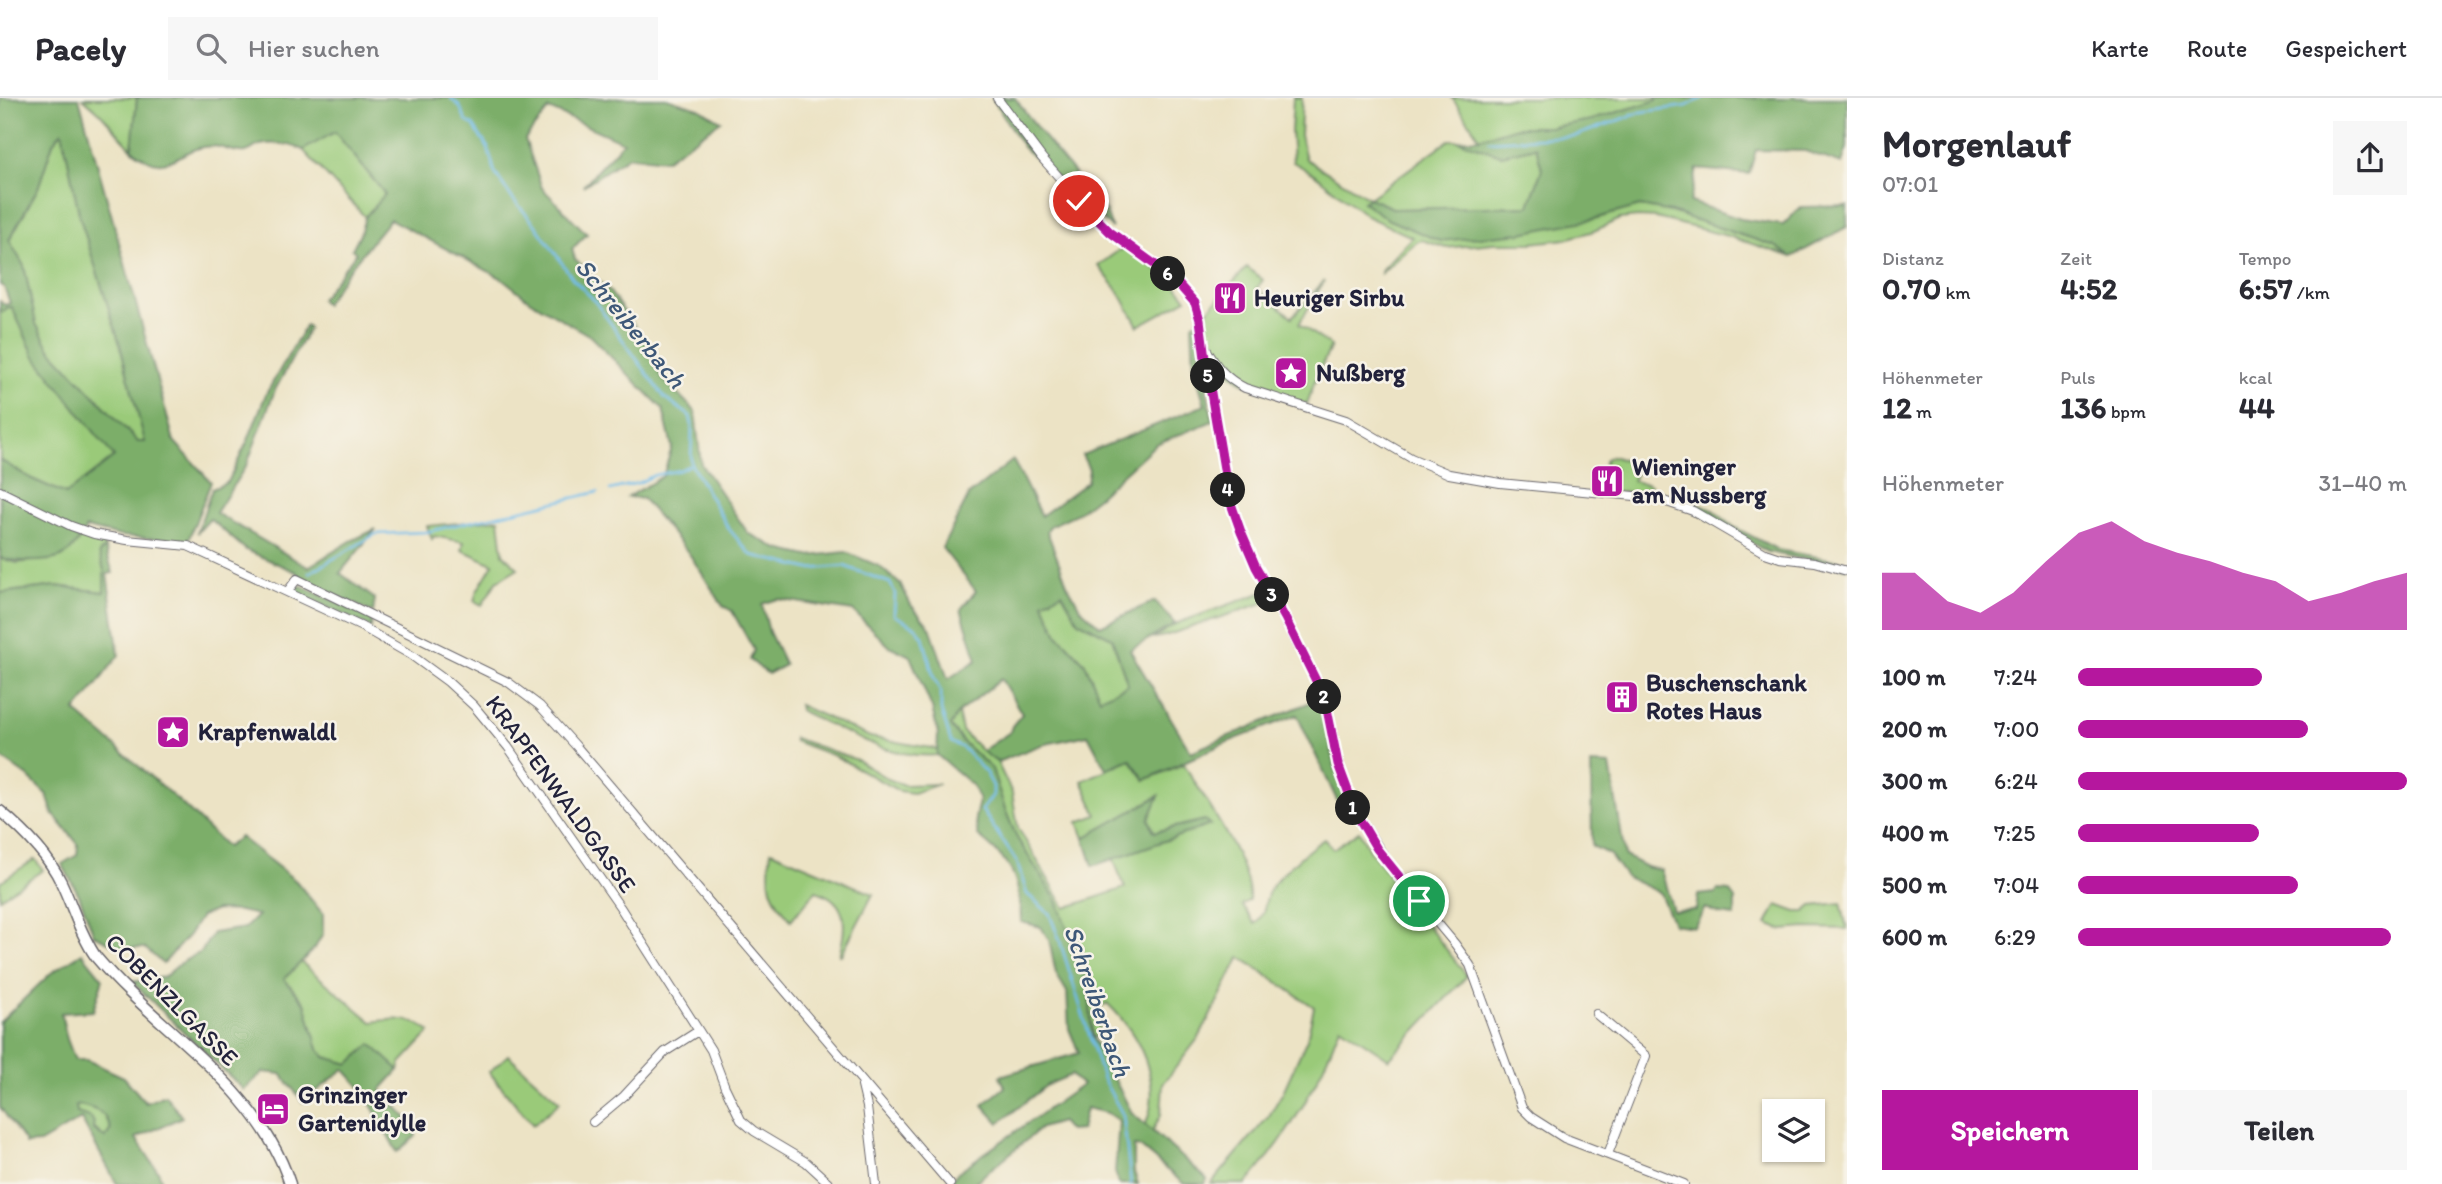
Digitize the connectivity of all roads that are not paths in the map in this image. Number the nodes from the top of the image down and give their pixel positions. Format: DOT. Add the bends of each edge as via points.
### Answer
graph roads {
  1 [pos="997,98"];
  2 [pos="1203,344"];
  3 [pos="1231,381"];
  4 [pos="1212,393"];
  5 [pos="0,491"];
  6 [pos="1847,571"];
  7 [pos="287,592"];
  8 [pos="0,811"];
  9 [pos="1596,1014"];
  10 [pos="698,1031"];
  11 [pos="861,1083"];
  12 [pos="593,1122"];
  13 [pos="1608,1154"];
  14 [pos="290,1184"];
  15 [pos="830,1184"];
  16 [pos="876,1184"];
  17 [pos="950,1184"];
  18 [pos="1684,1184"];
  1 -- 2 [label="street" via="1096,218 1185,290 1199,314"];
  2 -- 3 [label="street"];
  2 -- 4 [label="street"];
  3 -- 4 [label="street" via="1219,383"];
  3 -- 6 [label="street" via="1346,420 1440,471 1490,482 1655,498 1693,511 1765,553"];
  4 -- 13 [label="street" via="1232,508 1252,560 1325,699 1338,764 1357,815 1394,872 1470,965 1522,1108 1552,1132"];
  5 -- 7 [label="street, KRAPFENWALDGASSE" via="94,534 188,546"];
  7 -- 10 [label="street, KRAPFENWALDGASSE" via="394,645 442,677 474,706 574,841"];
  7 -- 11 [label="street" via="297,579 494,673 528,695"];
  8 -- 14 [label="street, COBENZLGASSE" via="54,870 96,957 257,1118 278,1150"];
  9 -- 13 [label="street" via="1646,1058"];
  10 -- 12 [label="street" via="665,1052"];
  10 -- 15 [label="street, KRAPFENWALDGASSE" via="715,1058 741,1120 806,1162"];
  11 -- 16 [label="street"];
  11 -- 17 [label="street"];
  13 -- 18 [label="street"];
}
